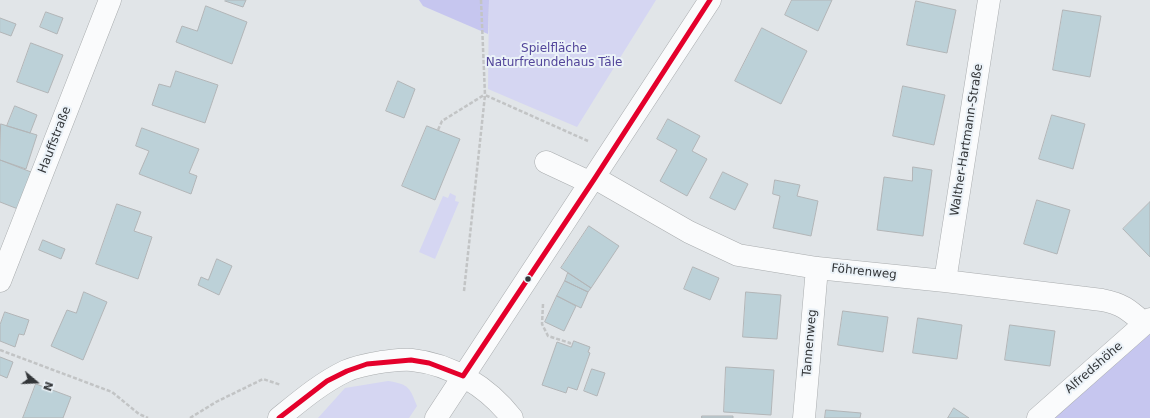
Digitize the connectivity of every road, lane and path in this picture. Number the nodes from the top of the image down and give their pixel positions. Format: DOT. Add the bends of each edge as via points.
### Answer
graph roads {
  1 [pos="110,0"];
  2 [pos="481,0"];
  3 [pos="710,0"];
  4 [pos="988,0"];
  5 [pos="485,95"];
  6 [pos="438,130"];
  7 [pos="612,151"];
  8 [pos="546,162"];
  9 [pos="593,180"];
  10 [pos="817,268"];
  11 [pos="0,281"];
  12 [pos="945,281"];
  13 [pos="464,291"];
  14 [pos="543,304"];
  15 [pos="1147,322"];
  16 [pos="570,347"];
  17 [pos="0,350"];
  18 [pos="463,376"];
  19 [pos="270,381"];
  20 [pos="148,418"];
  21 [pos="190,418"];
  22 [pos="279,418"];
  23 [pos="436,418"];
  24 [pos="512,418"];
  25 [pos="804,418"];
  26 [pos="1038,418"];
  1 -- 11 [label="street, Hauffstraße"];
  2 -- 5 [label="path"];
  3 -- 7 [label="street"];
  4 -- 12 [label="street, Walther-Hartmann-Straße"];
  5 -- 6 [label="path" via="442,121"];
  5 -- 7 [label="path"];
  5 -- 13 [label="path"];
  7 -- 9 [label="street"];
  8 -- 9 [label="street, Föhrenweg"];
  9 -- 10 [label="street, Föhrenweg" via="689,232 738,255"];
  9 -- 18 [label="street"];
  10 -- 12 [label="street, Föhrenweg"];
  10 -- 25 [label="street, Tannenweg"];
  12 -- 15 [label="street, Föhrenweg" via="1115,302"];
  14 -- 16 [label="path" via="542,324 548,336 570,343"];
  15 -- 26 [label="street, Alfredshöhe"];
  17 -- 20 [label="path" via="112,392 139,414"];
  18 -- 22 [label="street" via="429,363 411,360 368,364 347,371 327,382"];
  18 -- 23 [label="street"];
  18 -- 24 [label="street" via="491,395"];
  19 -- 21 [label="path" via="263,379"];
}
